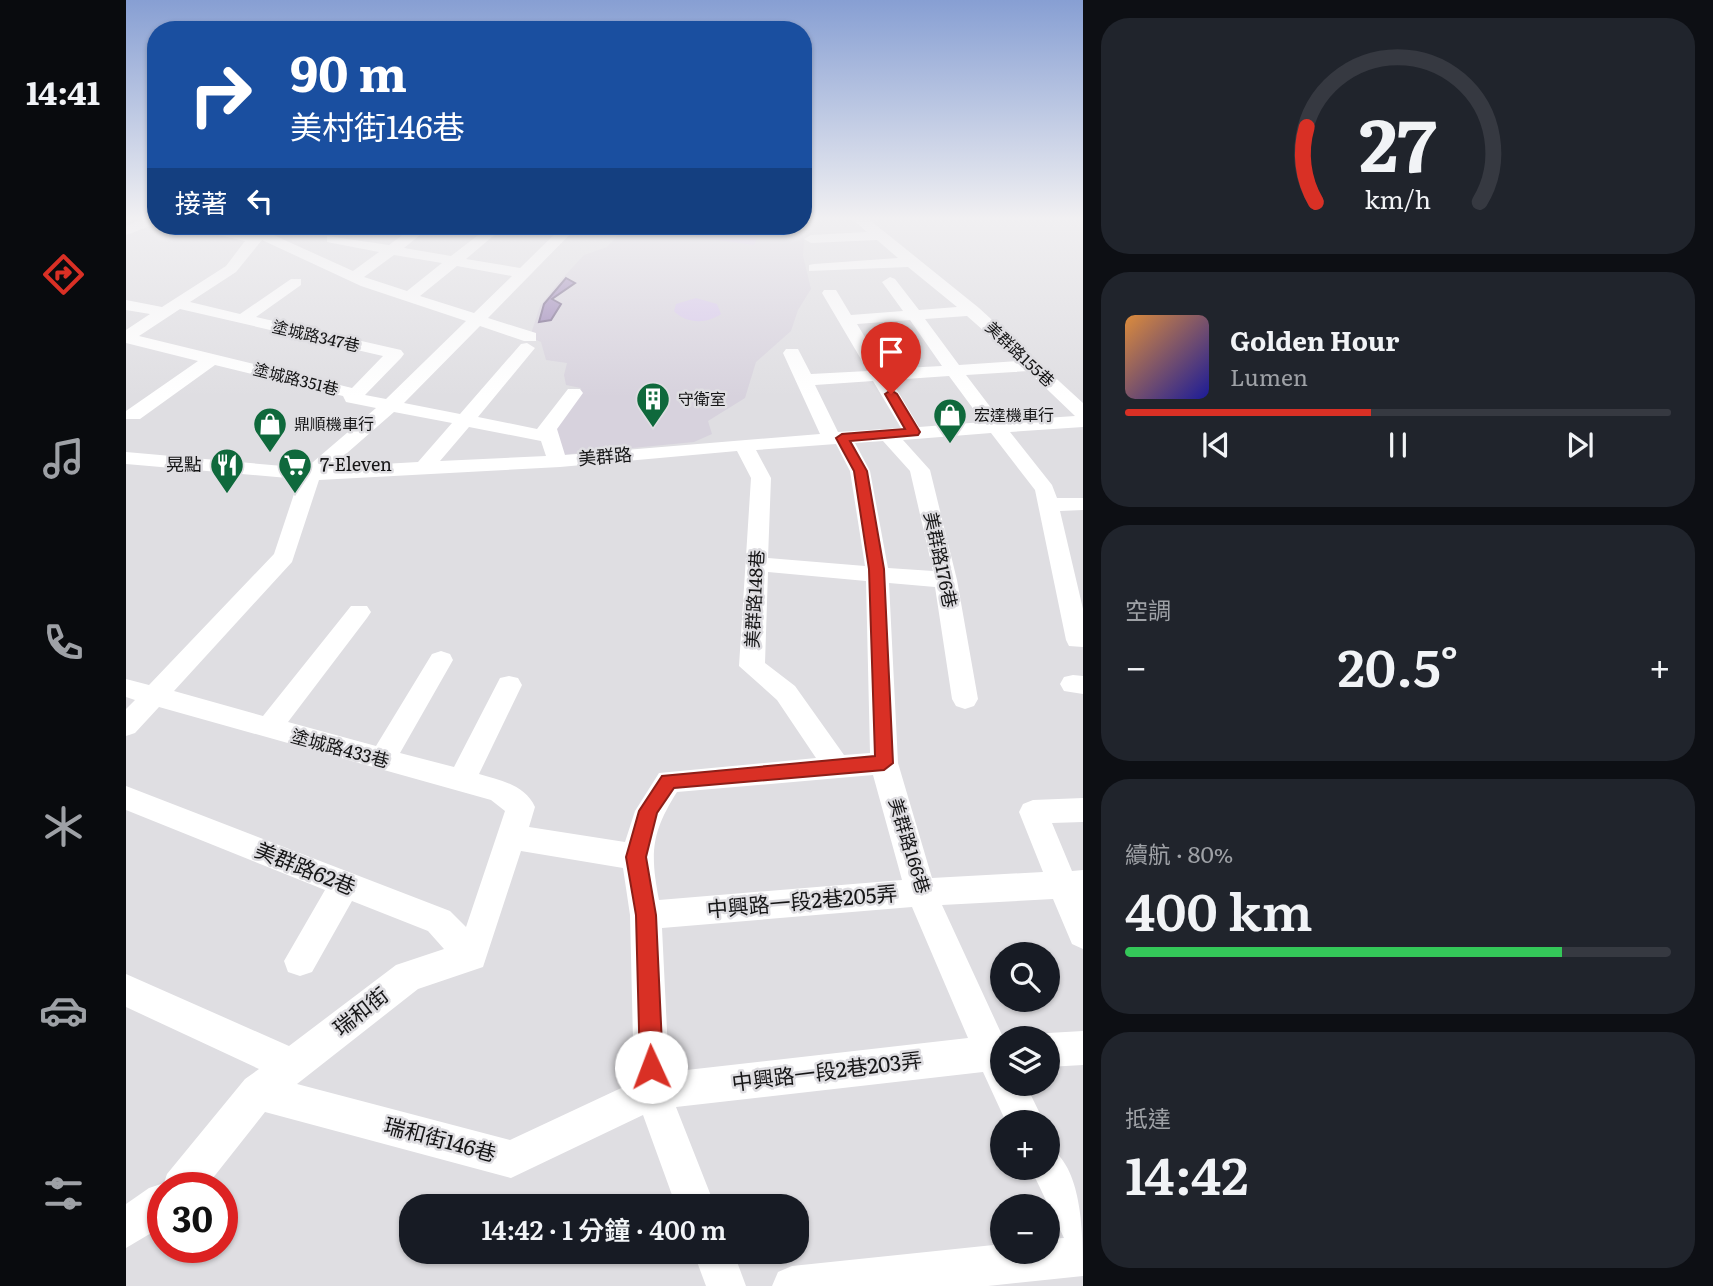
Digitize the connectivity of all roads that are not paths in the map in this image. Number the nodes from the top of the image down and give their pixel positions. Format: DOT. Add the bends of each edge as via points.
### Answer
graph roads {
  1 [pos="219,277"];
  2 [pos="354,277"];
  3 [pos="436,277"];
  4 [pos="517,277"];
  5 [pos="931,277"];
  6 [pos="296,282"];
  7 [pos="890,282"];
  8 [pos="830,293"];
  9 [pos="409,298"];
  10 [pos="126,305"];
  11 [pos="171,308"];
  12 [pos="972,312"];
  13 [pos="915,316"];
  14 [pos="243,319"];
  15 [pos="477,320"];
  16 [pos="846,320"];
  17 [pos="126,337"];
  18 [pos="792,354"];
  19 [pos="213,358"];
  20 [pos="1033,365"];
  21 [pos="954,370"];
  22 [pos="879,375"];
  23 [pos="804,380"];
  24 [pos="574,393"];
  25 [pos="352,398"];
  26 [pos="388,407"];
  27 [pos="1083,413"];
  28 [pos="133,415"];
  29 [pos="1083,421"];
  30 [pos="463,422"];
  31 [pos="994,425"];
  32 [pos="913,432"];
  33 [pos="887,434"];
  34 [pos="549,438"];
  35 [pos="836,438"];
  36 [pos="744,445"];
  37 [pos="126,458"];
  38 [pos="558,461"];
  39 [pos="424,468"];
  40 [pos="311,474"];
  41 [pos="1083,504"];
  42 [pos="1048,505"];
  43 [pos="757,564"];
  44 [pos="877,574"];
  45 [pos="946,580"];
  46 [pos="1075,590"];
  47 [pos="359,612"];
  48 [pos="1078,640"];
  49 [pos="440,660"];
  50 [pos="509,684"];
  51 [pos="126,688"];
  52 [pos="155,696"];
  53 [pos="965,699"];
  54 [pos="126,726"];
  55 [pos="268,729"];
  56 [pos="382,760"];
  57 [pos="884,763"];
  58 [pos="837,767"];
  59 [pos="461,781"];
  60 [pos="126,798"];
  61 [pos="1083,810"];
  62 [pos="512,837"];
  63 [pos="636,857"];
  64 [pos="345,885"];
  65 [pos="1074,885"];
  66 [pos="921,892"];
  67 [pos="646,915"];
  68 [pos="1083,934"];
  69 [pos="472,956"];
  70 [pos="300,961"];
  71 [pos="126,990"];
  72 [pos="990,1042"];
  73 [pos="1083,1048"];
  74 [pos="1060,1049"];
  75 [pos="293,1066"];
  76 [pos="990,1067"];
  77 [pos="258,1092"];
  78 [pos="652,1092"];
  79 [pos="194,1172"];
  80 [pos="1055,1180"];
  81 [pos="691,1194"];
  82 [pos="147,1213"];
  83 [pos="126,1228"];
  84 [pos="1083,1234"];
  85 [pos="1083,1256"];
  86 [pos="718,1264"];
  87 [pos="726,1286"];
  88 [pos="792,1286"];
  1 -- 11 [label="street"];
  2 -- 9 [label="street"];
  3 -- 9 [label="street"];
  4 -- 15 [label="street"];
  5 -- 12 [label="street, 美群路155巷"];
  6 -- 14 [label="street"];
  7 -- 13 [label="street"];
  8 -- 16 [label="street"];
  9 -- 15 [label="street"];
  10 -- 11 [label="street, 塗城路347巷"];
  11 -- 14 [label="street, 塗城路347巷"];
  11 -- 17 [label="street"];
  12 -- 13 [label="street"];
  12 -- 20 [label="street, 美群路155巷"];
  13 -- 16 [label="street"];
  13 -- 21 [label="street"];
  14 -- 25 [label="street, 塗城路347巷" via="395,354"];
  15 -- 26 [label="street"];
  15 -- 30 [label="street" via="528,342"];
  16 -- 22 [label="street"];
  17 -- 19 [label="street, 塗城路351巷"];
  18 -- 23 [label="street, 美群路166巷"];
  19 -- 25 [label="street, 塗城路351巷" via="351,393"];
  19 -- 28 [label="street"];
  20 -- 21 [label="street"];
  20 -- 27 [label="street, 美群路155巷"];
  21 -- 22 [label="street"];
  21 -- 31 [label="street"];
  22 -- 23 [label="street"];
  22 -- 32 [label="street"];
  23 -- 35 [label="street, 美群路166巷"];
  24 -- 34 [label="street" via="547,429"];
  25 -- 26 [label="street, 塗城路351巷"];
  26 -- 30 [label="street, 塗城路351巷"];
  26 -- 40 [label="street"];
  29 -- 31 [label="street, 美群路"];
  30 -- 34 [label="street, 塗城路351巷"];
  30 -- 39 [label="street"];
  31 -- 32 [label="street, 美群路"];
  31 -- 42 [label="street" via="1045,489"];
  32 -- 33 [label="street, 美群路"];
  33 -- 35 [label="street, 美群路"];
  33 -- 45 [label="street, 美群路176巷" via="920,470"];
  34 -- 38 [label="street"];
  35 -- 36 [label="street, 美群路"];
  35 -- 44 [label="street, 美群路166巷" via="860,471"];
  36 -- 38 [label="street, 美群路"];
  36 -- 43 [label="street, 美群路148巷" via="761,478"];
  37 -- 40 [label="street, 美群路"];
  38 -- 39 [label="street, 美群路"];
  39 -- 40 [label="street, 美群路"];
  40 -- 52 [label="street" via="284,557"];
  41 -- 42 [label="street"];
  42 -- 46 [label="street"];
  43 -- 44 [label="street"];
  43 -- 58 [label="street, 美群路148巷" via="752,666 786,693"];
  44 -- 45 [label="street"];
  44 -- 57 [label="street, 美群路166巷"];
  45 -- 53 [label="street, 美群路176巷"];
  46 -- 48 [label="street"];
  47 -- 55 [label="street"];
  49 -- 56 [label="street"];
  50 -- 59 [label="street"];
  51 -- 52 [label="street, 塗城路433巷"];
  52 -- 54 [label="street"];
  52 -- 55 [label="street, 塗城路433巷"];
  55 -- 56 [label="street, 塗城路433巷"];
  56 -- 59 [label="street, 塗城路433巷"];
  57 -- 58 [label="street"];
  57 -- 66 [label="street, 美群路166巷"];
  58 -- 63 [label="street" via="668,781 649,811"];
  59 -- 62 [label="street, 塗城路433巷" via="500,791 521,807"];
  60 -- 64 [label="street, 美群路62巷"];
  61 -- 65 [label="street" via="1032,812"];
  62 -- 63 [label="street"];
  62 -- 69 [label="street"];
  63 -- 67 [label="street"];
  64 -- 69 [label="street, 美群路62巷" via="439,921"];
  64 -- 70 [label="street"];
  65 -- 66 [label="street, 中興路一段2巷205弄"];
  65 -- 68 [label="street"];
  66 -- 67 [label="street, 中興路一段2巷205弄"];
  66 -- 72 [label="street, 美群路166巷"];
  67 -- 78 [label="street"];
  69 -- 75 [label="street, 瑞和街" via="408,976"];
  71 -- 75 [label="street"];
  73 -- 74 [label="street"];
  75 -- 77 [label="street, 瑞和街"];
  76 -- 78 [label="street, 中興路一段2巷203弄"];
  77 -- 78 [label="street, 瑞和街146巷" via="511,1159"];
  77 -- 79 [label="street, 瑞和街"];
  78 -- 81 [label="street"];
  80 -- 84 [label="street"];
  82 -- 83 [label="street"];
  85 -- 88 [label="street"];
  86 -- 87 [label="street"];
}
